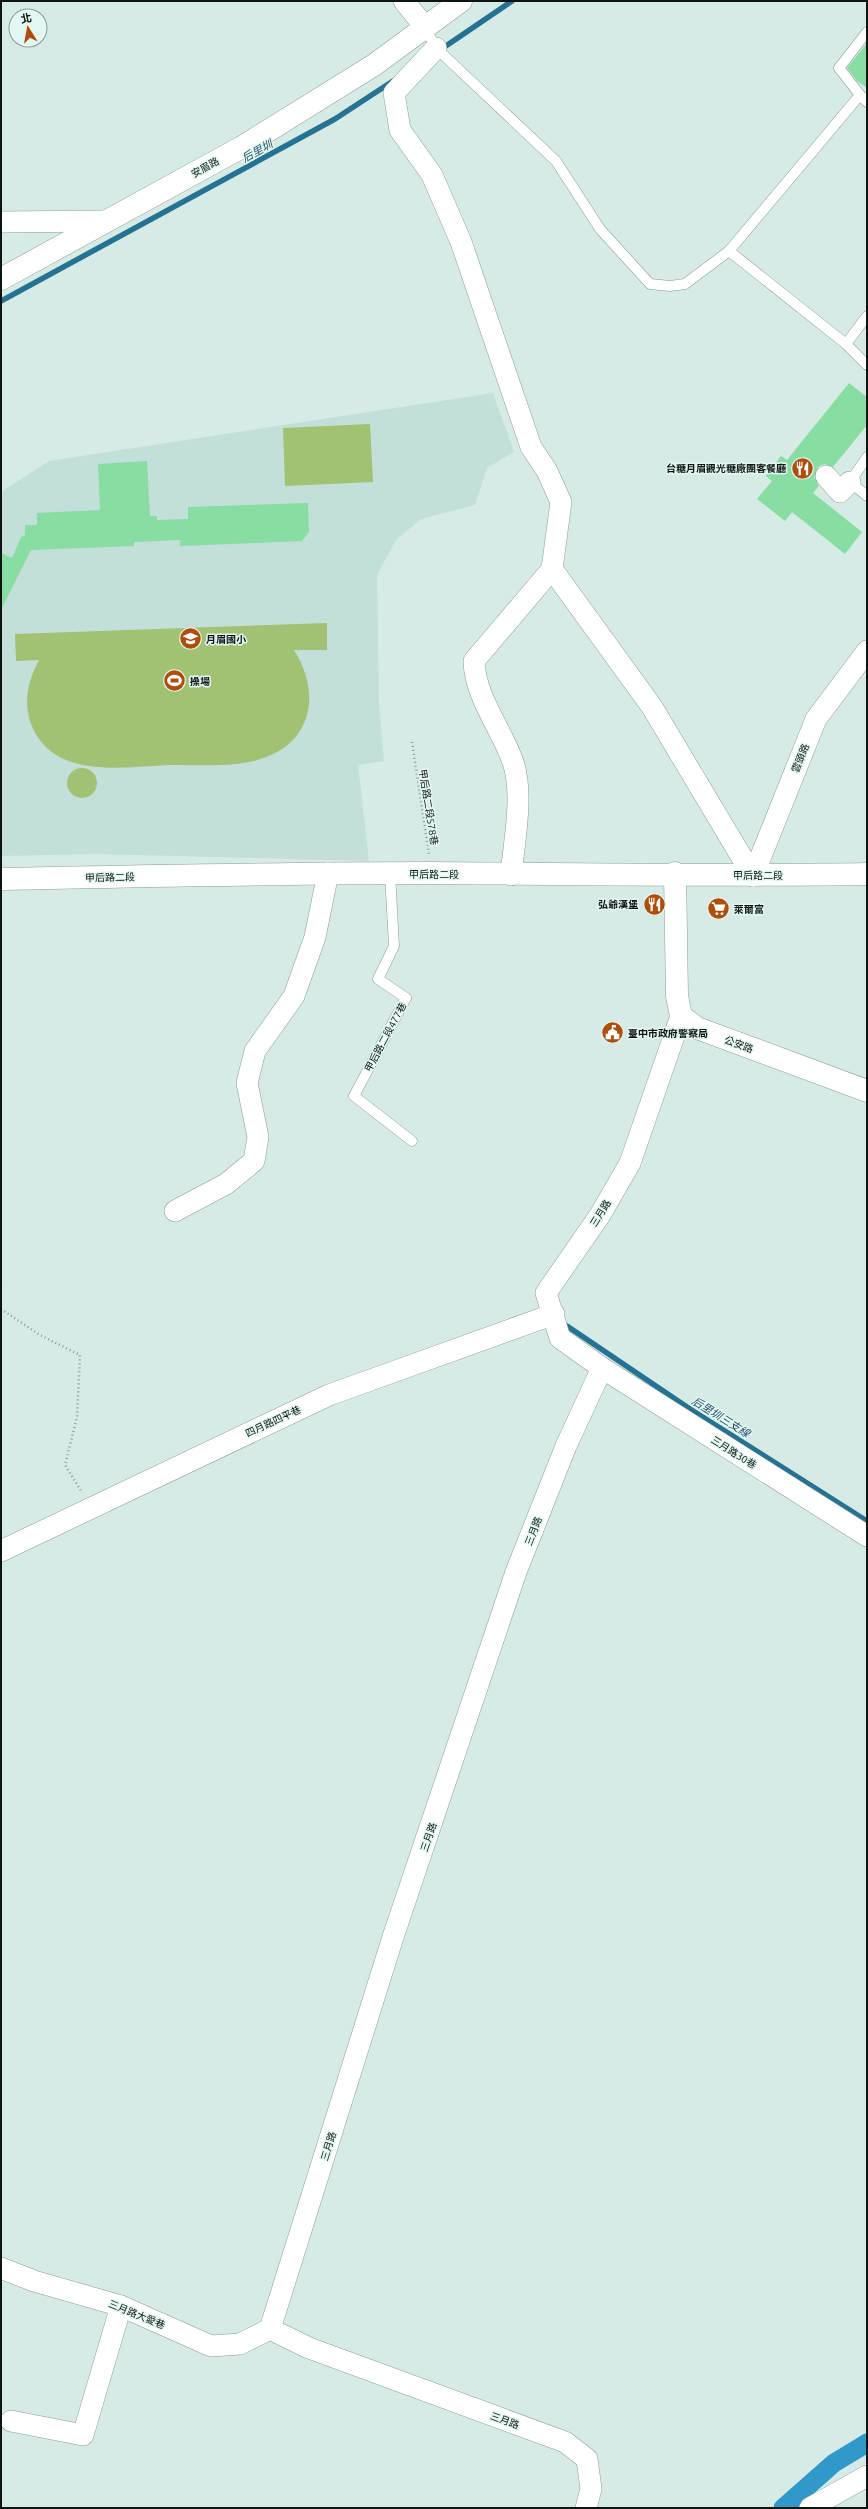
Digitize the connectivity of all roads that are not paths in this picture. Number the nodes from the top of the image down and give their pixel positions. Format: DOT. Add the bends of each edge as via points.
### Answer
graph roads {
  1 [pos="404,1"];
  2 [pos="461,1"];
  3 [pos="424,26"];
  4 [pos="867,32"];
  5 [pos="436,48"];
  6 [pos="863,98"];
  7 [pos="108,221"];
  8 [pos="1,222"];
  9 [pos="729,251"];
  10 [pos="1,279"];
  11 [pos="867,316"];
  12 [pos="846,344"];
  13 [pos="867,365"];
  14 [pos="867,457"];
  15 [pos="826,476"];
  16 [pos="850,482"];
  17 [pos="867,496"];
  18 [pos="552,569"];
  19 [pos="867,651"];
  20 [pos="328,873"];
  21 [pos="676,873"];
  22 [pos="390,874"];
  23 [pos="867,874"];
  24 [pos="511,875"];
  25 [pos="753,876"];
  26 [pos="1,879"];
  27 [pos="681,1016"];
  28 [pos="867,1091"];
  29 [pos="412,1142"];
  30 [pos="175,1211"];
  31 [pos="554,1314"];
  32 [pos="602,1368"];
  33 [pos="867,1536"];
  34 [pos="1,1551"];
  35 [pos="1,2268"];
  36 [pos="120,2306"];
  37 [pos="270,2329"];
  38 [pos="11,2421"];
  39 [pos="867,2476"];
  40 [pos="586,2508"];
  41 [pos="810,2508"];
  1 -- 3 [label="street"];
  2 -- 3 [label="main road, 安眉路"];
  3 -- 5 [label="lane"];
  3 -- 7 [label="main road, 安眉路" via="374,64 242,147"];
  4 -- 6 [label="lane" via="839,68"];
  5 -- 9 [label="lane" via="556,161 600,229 650,284 685,284"];
  5 -- 18 [label="street" via="394,93 400,130 432,175 461,242 531,447 547,471 561,502"];
  6 -- 9 [label="lane"];
  7 -- 8 [label="street"];
  7 -- 10 [label="main road, 安眉路"];
  9 -- 12 [label="lane"];
  11 -- 12 [label="lane"];
  12 -- 13 [label="lane"];
  14 -- 16 [label="lane"];
  15 -- 16 [label="street" via="840,492"];
  16 -- 17 [label="lane"];
  18 -- 24 [label="street" via="474,661 475,677 514,763 518,798"];
  18 -- 25 [label="street" via="652,707"];
  19 -- 25 [label="street, 雲頭路" via="816,719"];
  20 -- 22 [label="main road, 甲后路二段"];
  20 -- 26 [label="main road, 甲后路二段"];
  20 -- 30 [label="street" via="314,938 294,996 255,1051 247,1083 258,1137 254,1162 226,1184"];
  21 -- 24 [label="main road, 甲后路二段"];
  21 -- 25 [label="main road, 甲后路二段"];
  21 -- 27 [label="main road" via="677,996"];
  22 -- 24 [label="main road, 甲后路二段"];
  22 -- 29 [label="lane, 甲后路二段477巷" via="394,946 378,979 406,998 354,1096"];
  23 -- 25 [label="main road, 甲后路二段"];
  27 -- 28 [label="main road, 公安路" via="697,1028"];
  27 -- 31 [label="street, 三月路" via="630,1163 600,1215 546,1293"];
  31 -- 32 [label="street, 三月路" via="560,1338"];
  31 -- 34 [label="street, 四月路四平巷" via="329,1395"];
  32 -- 33 [label="street, 三月路30巷"];
  32 -- 37 [label="street, 三月路" via="566,1446 516,1572 393,1937"];
  35 -- 36 [label="street, 三月路大愛巷" via="34,2281"];
  36 -- 37 [label="street, 三月路大愛巷" via="211,2346 240,2344"];
  36 -- 38 [label="street" via="83,2435"];
  37 -- 40 [label="street, 三月路" via="309,2348 565,2442 587,2458 591,2489"];
  39 -- 41 [label="street"];
}
